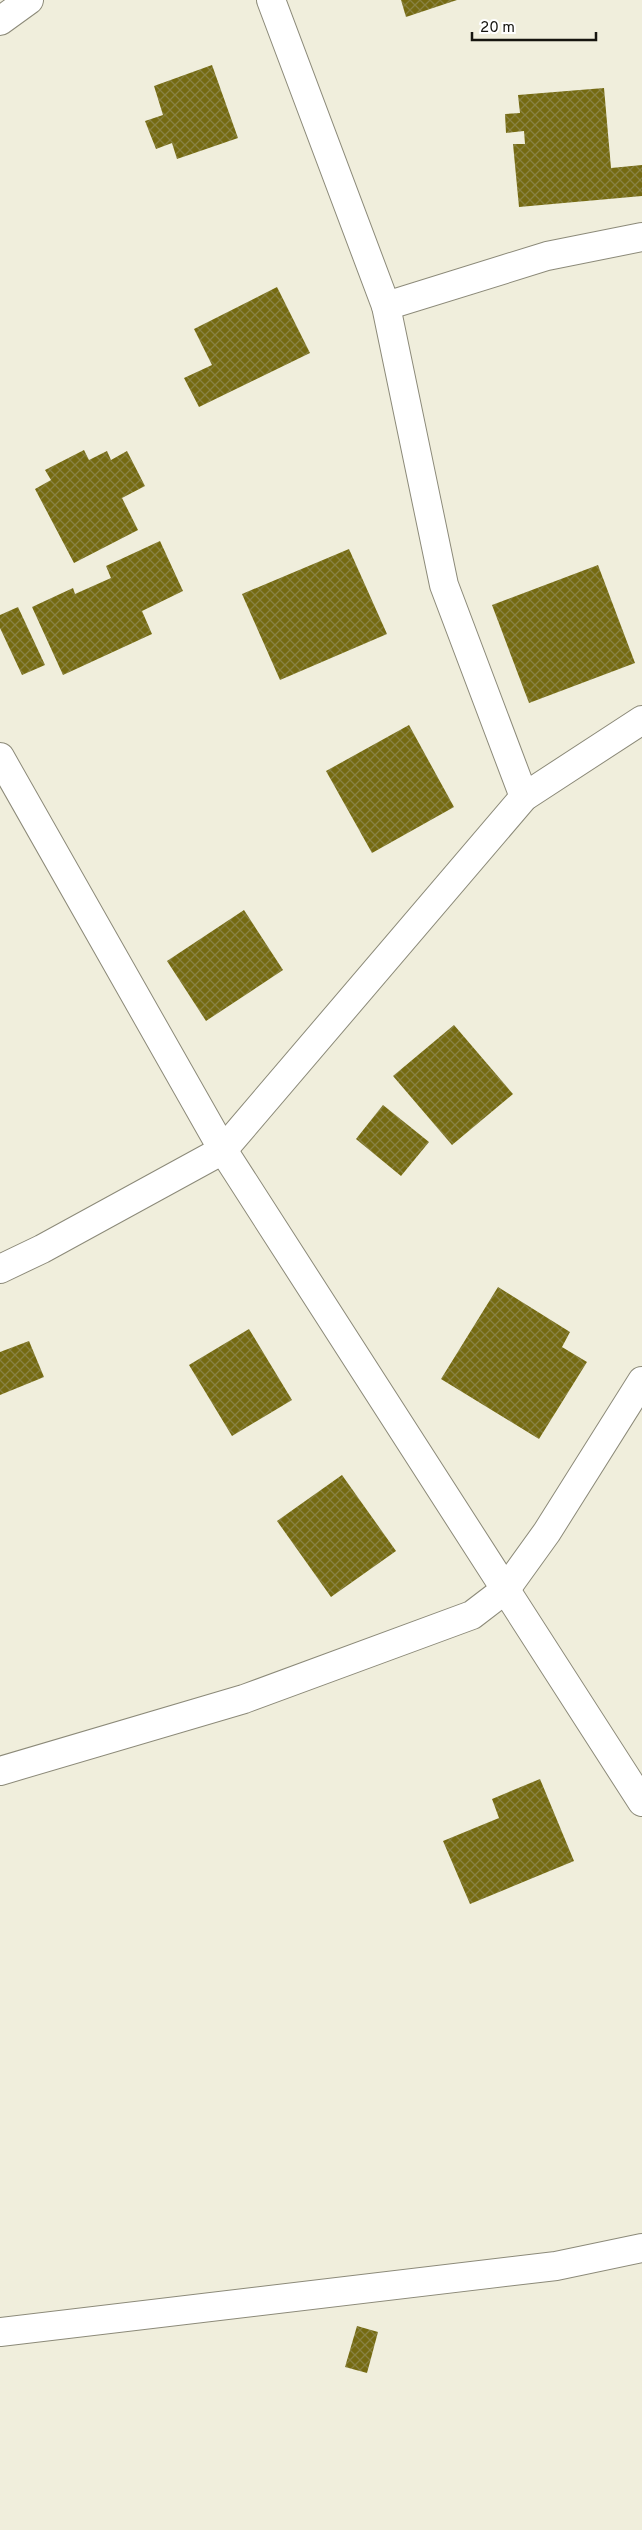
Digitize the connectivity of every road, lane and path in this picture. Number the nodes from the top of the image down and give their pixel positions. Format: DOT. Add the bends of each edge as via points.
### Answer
graph roads {
  1 [pos="29,0"];
  2 [pos="271,0"];
  3 [pos="0,21"];
  4 [pos="642,237"];
  5 [pos="386,306"];
  6 [pos="642,720"];
  7 [pos="0,757"];
  8 [pos="524,797"];
  9 [pos="223,1150"];
  10 [pos="0,1269"];
  11 [pos="642,1381"];
  12 [pos="506,1589"];
  13 [pos="0,1772"];
  14 [pos="642,1802"];
  15 [pos="642,2248"];
  16 [pos="0,2332"];
  1 -- 3 [label="street"];
  2 -- 5 [label="street"];
  4 -- 5 [label="street" via="547,256"];
  5 -- 8 [label="street" via="444,585"];
  6 -- 8 [label="street"];
  7 -- 9 [label="street"];
  8 -- 9 [label="street"];
  9 -- 10 [label="street"];
  9 -- 12 [label="street"];
  11 -- 12 [label="street"];
  12 -- 13 [label="street" via="472,1615 244,1699"];
  12 -- 14 [label="street"];
  15 -- 16 [label="street" via="556,2266"];
}
